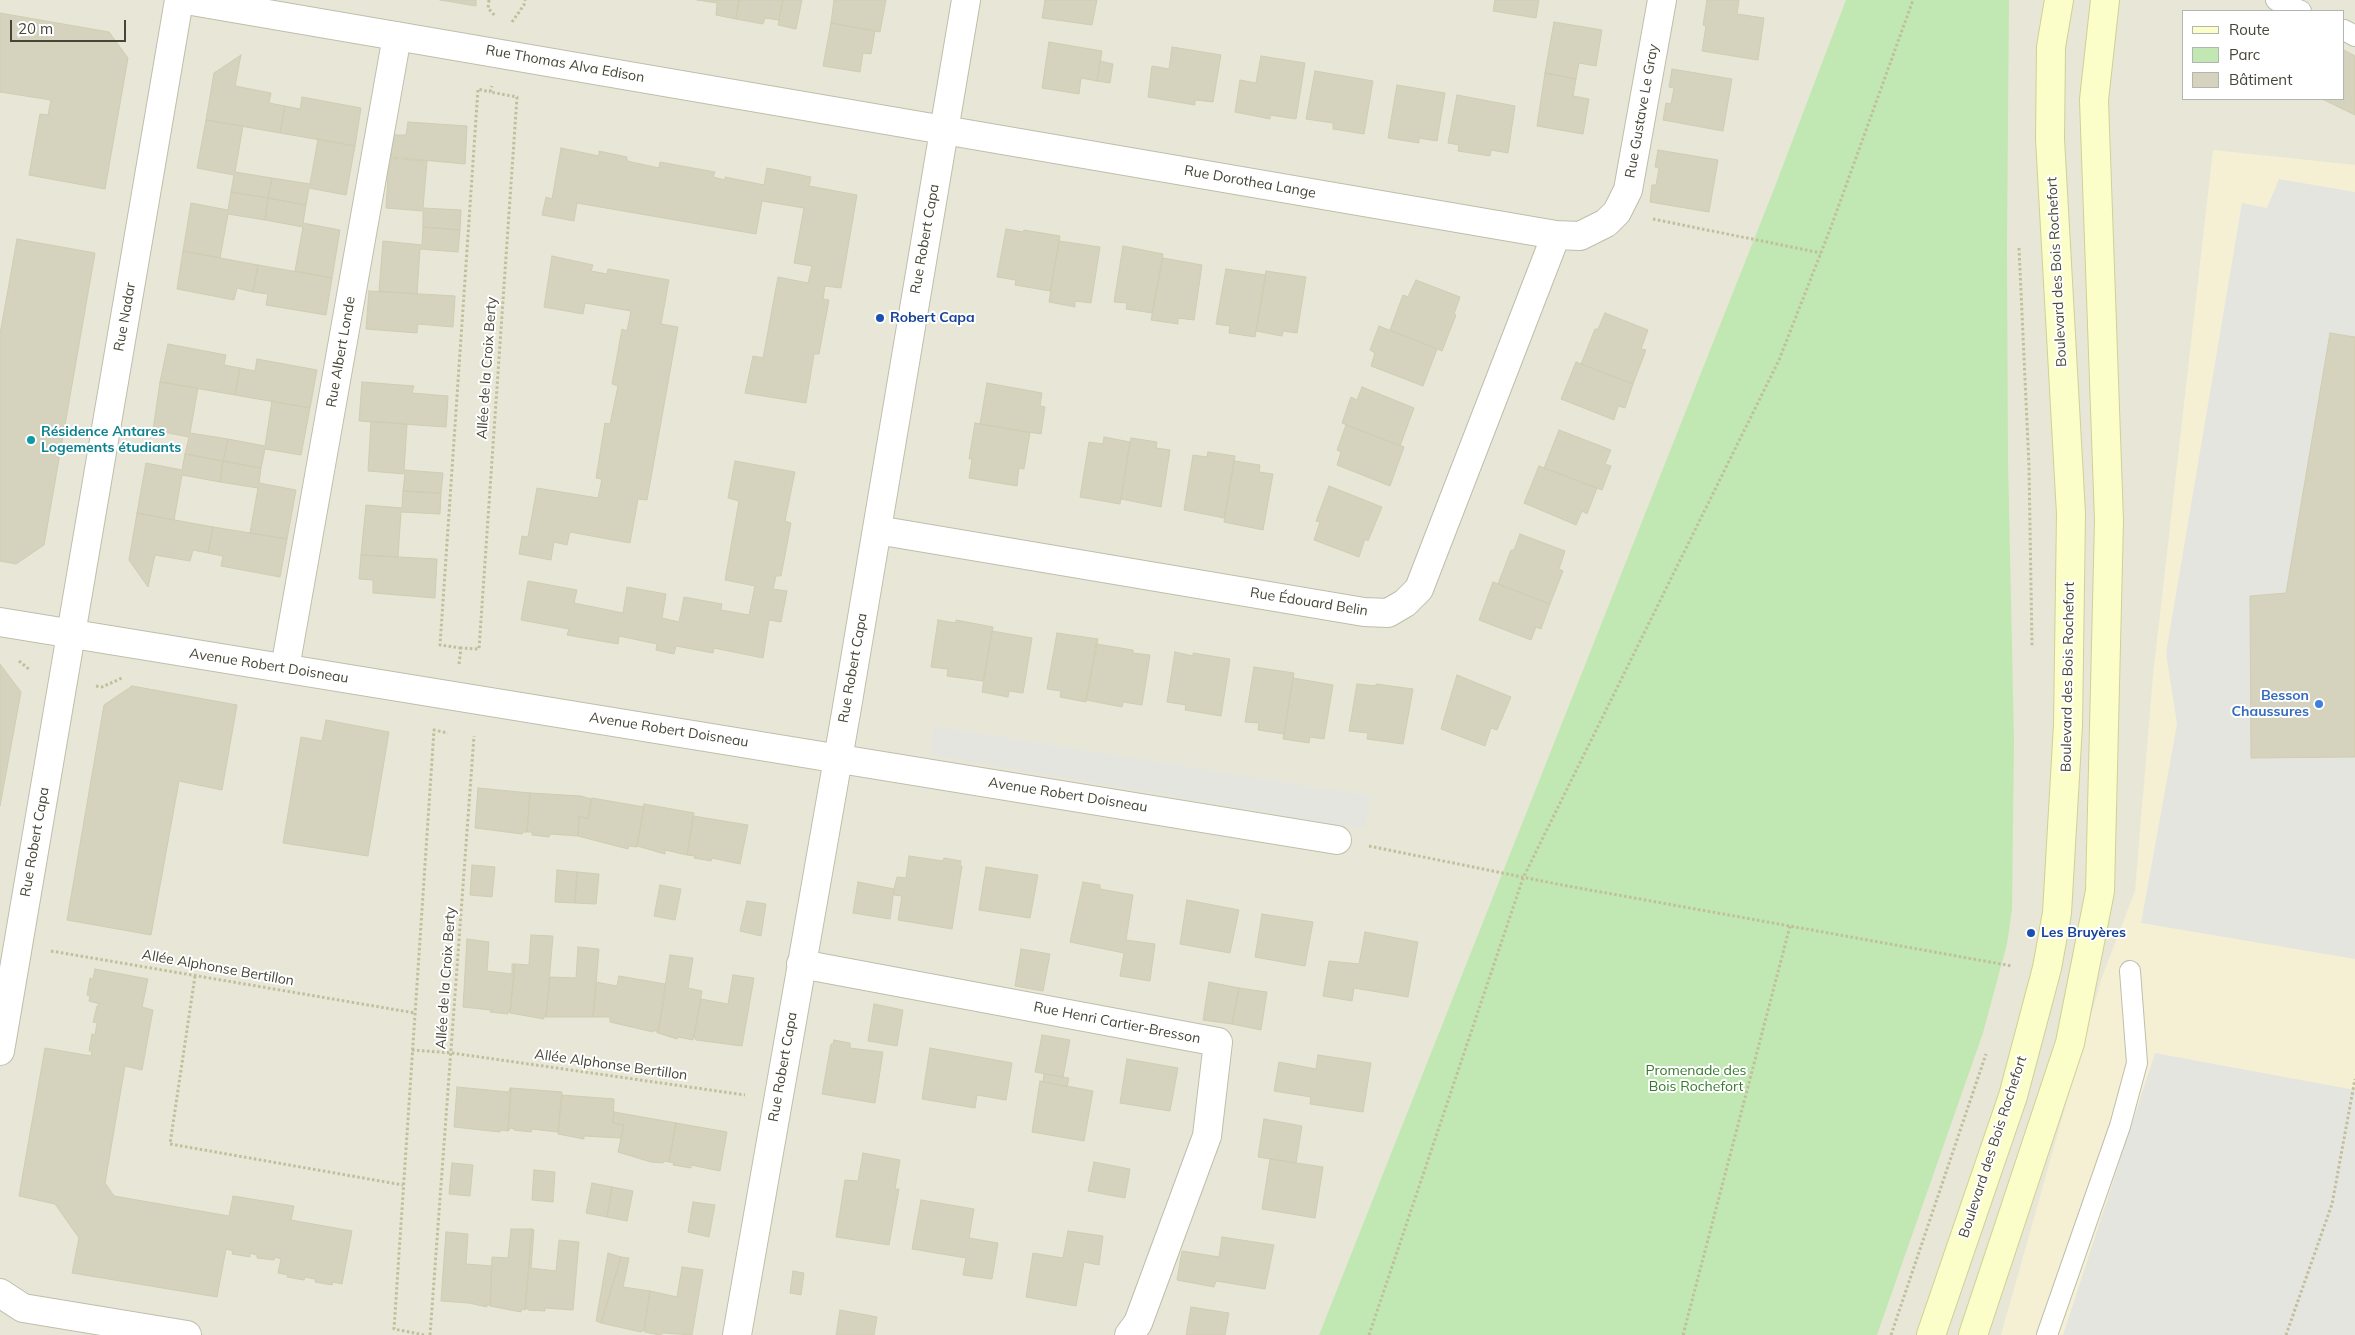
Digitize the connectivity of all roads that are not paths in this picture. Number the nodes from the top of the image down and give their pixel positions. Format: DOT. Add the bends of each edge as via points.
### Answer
graph roads {
  1 [pos="179,0"];
  2 [pos="186,0"];
  3 [pos="966,0"];
  4 [pos="1662,0"];
  5 [pos="2059,0"];
  6 [pos="2105,0"];
  7 [pos="2276,0"];
  8 [pos="2300,10"];
  9 [pos="397,36"];
  10 [pos="944,129"];
  11 [pos="1556,235"];
  12 [pos="877,530"];
  13 [pos="0,622"];
  14 [pos="70,634"];
  15 [pos="285,668"];
  16 [pos="838,757"];
  17 [pos="1337,840"];
  18 [pos="801,964"];
  19 [pos="2130,971"];
  20 [pos="0,1051"];
  21 [pos="0,1292"];
  22 [pos="188,1335"];
  23 [pos="737,1335"];
  24 [pos="1129,1335"];
  25 [pos="1931,1335"];
  26 [pos="1973,1335"];
  27 [pos="2047,1335"];
  1 -- 14 [label="street, Rue Nadar"];
  2 -- 9 [label="street, Rue Thomas Alva Edison"];
  3 -- 10 [label="street, Rue Robert Capa"];
  4 -- 11 [label="street, Rue Gustave Le Gray" via="1628,190 1617,212 1606,223 1580,236"];
  5 -- 25 [label="street, Boulevard des Bois Rochefort" via="2051,47 2050,139 2070,524 2068,725 2057,913 2047,968 2013,1096"];
  6 -- 26 [label="street" via="2094,100 2109,521 2100,891 2070,1042"];
  7 -- 8 [label="lane"];
  9 -- 10 [label="street, Rue Thomas Alva Edison" via="505,41"];
  9 -- 15 [label="street, Rue Albert Londe"];
  10 -- 11 [label="street, Rue Dorothea Lange"];
  10 -- 12 [label="street, Rue Robert Capa"];
  11 -- 12 [label="street, Rue Édouard Belin" via="1419,589 1405,604 1388,613 1364,612"];
  12 -- 16 [label="street, Rue Robert Capa"];
  13 -- 14 [label="street, Avenue Robert Doisneau"];
  14 -- 15 [label="street, Avenue Robert Doisneau"];
  14 -- 20 [label="street, Rue Robert Capa"];
  15 -- 16 [label="street, Avenue Robert Doisneau"];
  16 -- 17 [label="street, Avenue Robert Doisneau"];
  16 -- 18 [label="street, Rue Robert Capa"];
  18 -- 23 [label="street, Rue Robert Capa"];
  18 -- 24 [label="street, Rue Henri Cartier-Bresson" via="1218,1042 1207,1136 1138,1323"];
  19 -- 27 [label="lane" via="2137,1063 2120,1126"];
  21 -- 22 [label="street" via="23,1308"];
}
